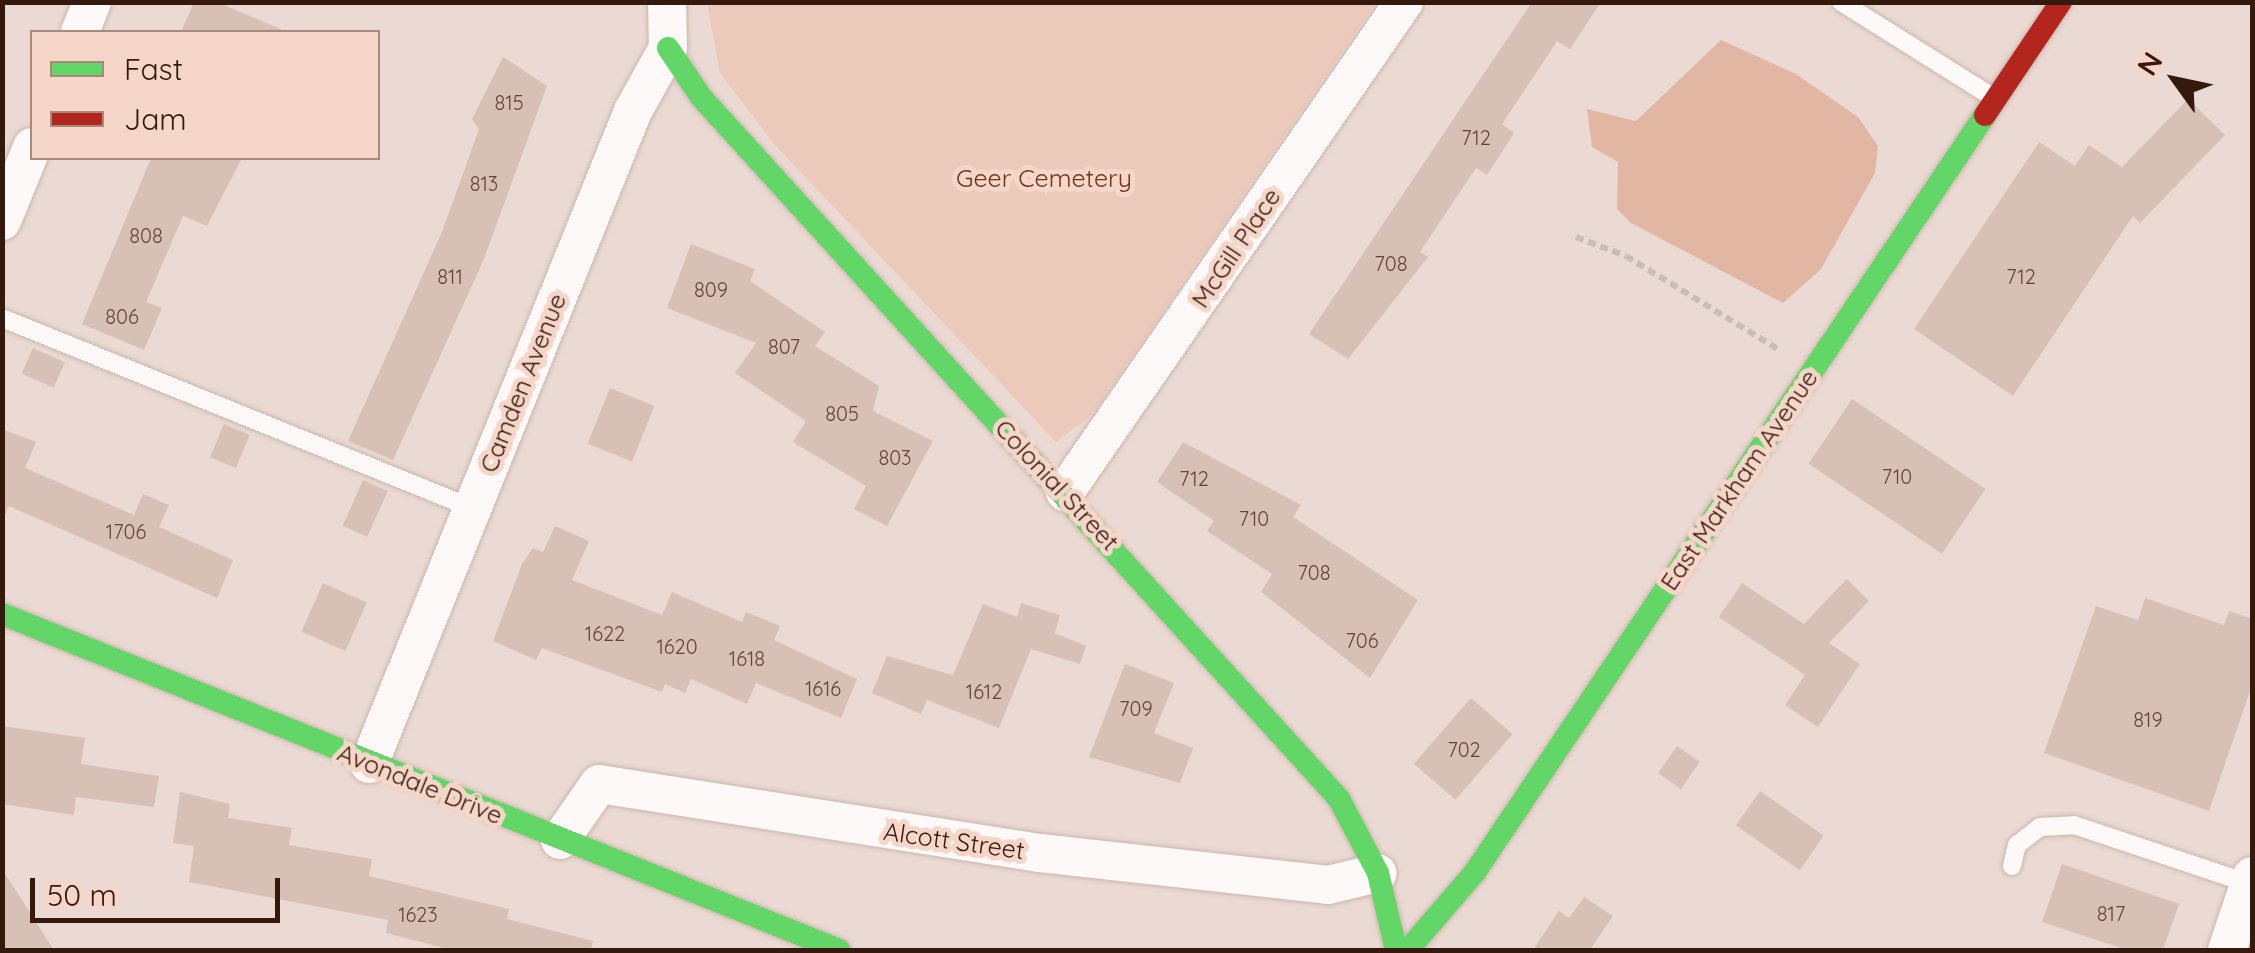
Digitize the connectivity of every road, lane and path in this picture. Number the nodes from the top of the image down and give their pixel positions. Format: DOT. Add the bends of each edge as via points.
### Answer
graph roads {
  1 [pos="92,2"];
  2 [pos="667,2"];
  3 [pos="1404,2"];
  4 [pos="1841,2"];
  5 [pos="2061,2"];
  6 [pos="81,30"];
  7 [pos="668,48"];
  8 [pos="1996,98"];
  9 [pos="30,153"];
  10 [pos="2,221"];
  11 [pos="1576,238"];
  12 [pos="2,318"];
  13 [pos="1812,372"];
  14 [pos="1065,492"];
  15 [pos="472,508"];
  16 [pos="2,614"];
  17 [pos="369,764"];
  18 [pos="560,840"];
  19 [pos="2012,866"];
  20 [pos="1378,873"];
  21 [pos="2251,880"];
  22 [pos="840,950"];
  23 [pos="1396,950"];
  24 [pos="1408,950"];
  25 [pos="2227,950"];
  1 -- 6 [label="street"];
  2 -- 7 [label="street, Camden Avenue"];
  3 -- 14 [label="street, McGill Place"];
  4 -- 8 [label="lane"];
  5 -- 8 [label="street, East Markham Avenue"];
  7 -- 14 [label="street, Colonial Street" via="714,112"];
  7 -- 15 [label="street, Camden Avenue"];
  8 -- 13 [label="street, East Markham Avenue"];
  9 -- 10 [label="street"];
  11 -- 13 [label="path" via="1626,256"];
  12 -- 15 [label="lane"];
  13 -- 24 [label="street, East Markham Avenue" via="1475,872"];
  14 -- 20 [label="street, Colonial Street" via="1340,799"];
  15 -- 17 [label="street, Camden Avenue"];
  16 -- 17 [label="street, Avondale Drive"];
  17 -- 18 [label="street, Avondale Drive"];
  18 -- 20 [label="street, Alcott Street" via="599,784 1040,854 1328,885"];
  18 -- 22 [label="street, Avondale Drive"];
  19 -- 21 [label="lane" via="2017,845 2040,827 2074,825"];
  20 -- 23 [label="street, Colonial Street"];
  21 -- 25 [label="street"];
}
